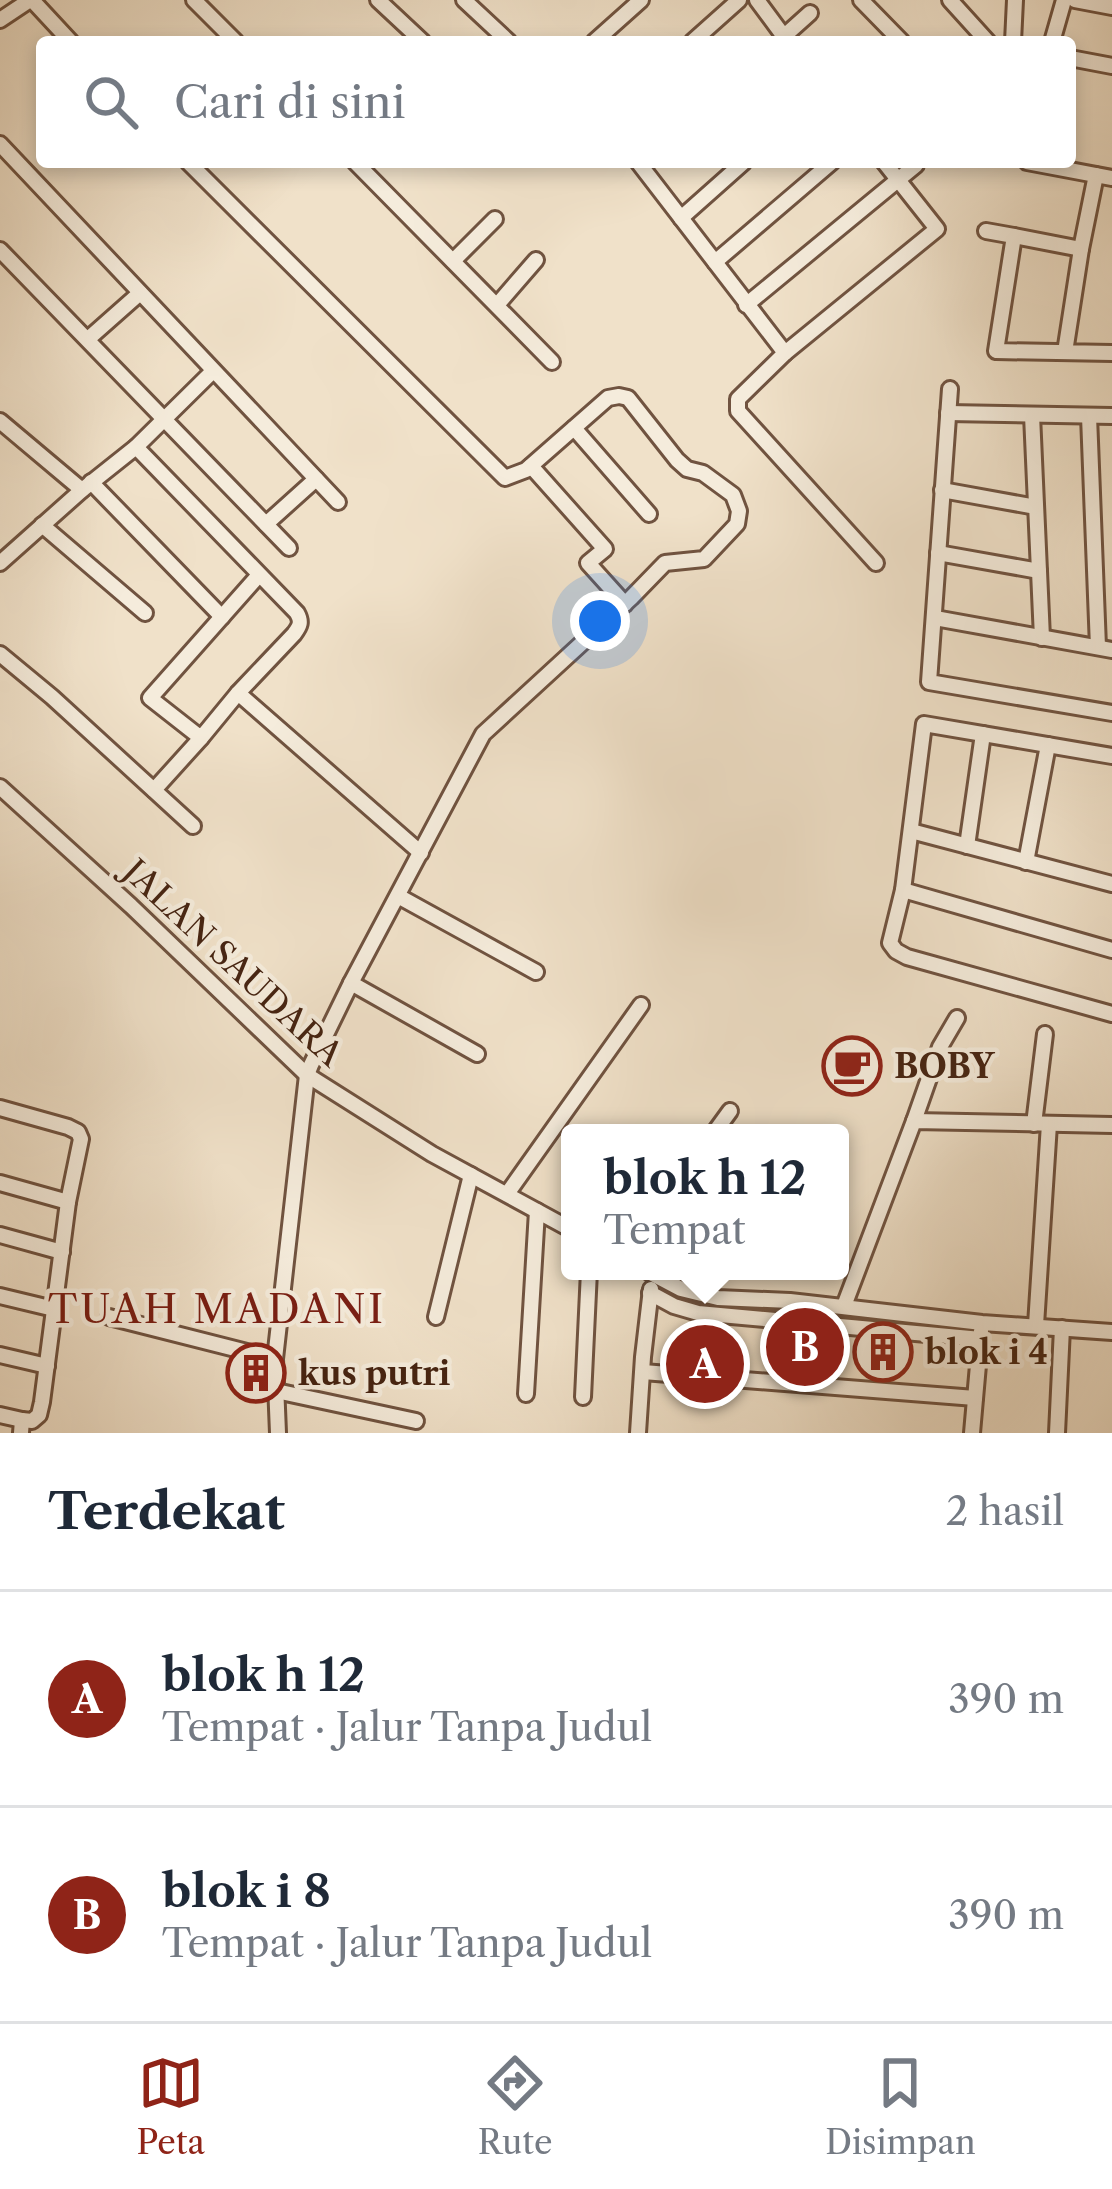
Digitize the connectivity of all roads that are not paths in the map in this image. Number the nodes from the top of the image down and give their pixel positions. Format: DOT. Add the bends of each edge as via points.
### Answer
graph roads {
  1 [pos="31,0"];
  2 [pos="194,0"];
  3 [pos="378,0"];
  4 [pos="464,0"];
  5 [pos="640,0"];
  6 [pos="740,0"];
  7 [pos="757,0"];
  8 [pos="861,0"];
  9 [pos="950,0"];
  10 [pos="1015,0"];
  11 [pos="1064,0"];
  12 [pos="1075,0"];
  13 [pos="1112,7"];
  14 [pos="4,11"];
  15 [pos="810,13"];
  16 [pos="65,36"];
  17 [pos="230,36"];
  18 [pos="417,36"];
  19 [pos="503,36"];
  20 [pos="601,36"];
  21 [pos="699,36"];
  22 [pos="780,36"];
  23 [pos="787,36"];
  24 [pos="896,36"];
  25 [pos="983,36"];
  26 [pos="1013,36"];
  27 [pos="1054,36"];
  28 [pos="1076,59"];
  29 [pos="1112,66"];
  30 [pos="0,144"];
  31 [pos="194,168"];
  32 [pos="361,168"];
  33 [pos="644,168"];
  34 [pos="737,168"];
  35 [pos="825,168"];
  36 [pos="888,168"];
  37 [pos="913,168"];
  38 [pos="1057,168"];
  39 [pos="1096,176"];
  40 [pos="1112,178"];
  41 [pos="898,182"];
  42 [pos="681,218"];
  43 [pos="495,219"];
  44 [pos="986,232"];
  45 [pos="1014,236"];
  46 [pos="1081,249"];
  47 [pos="0,250"];
  48 [pos="536,260"];
  49 [pos="453,261"];
  50 [pos="715,262"];
  51 [pos="140,293"];
  52 [pos="496,305"];
  53 [pos="746,305"];
  54 [pos="88,339"];
  55 [pos="1065,352"];
  56 [pos="785,353"];
  57 [pos="1112,353"];
  58 [pos="552,362"];
  59 [pos="213,370"];
  60 [pos="950,388"];
  61 [pos="948,413"];
  62 [pos="1032,415"];
  63 [pos="1090,416"];
  64 [pos="1112,416"];
  65 [pos="165,418"];
  66 [pos="0,421"];
  67 [pos="574,428"];
  68 [pos="136,447"];
  69 [pos="531,466"];
  70 [pos="316,479"];
  71 [pos="86,486"];
  72 [pos="942,490"];
  73 [pos="338,502"];
  74 [pos="1036,507"];
  75 [pos="649,514"];
  76 [pos="266,524"];
  77 [pos="42,525"];
  78 [pos="290,548"];
  79 [pos="938,553"];
  80 [pos="876,562"];
  81 [pos="0,563"];
  82 [pos="1039,571"];
  83 [pos="259,575"];
  84 [pos="625,604"];
  85 [pos="145,613"];
  86 [pos="222,617"];
  87 [pos="934,618"];
  88 [pos="1042,638"];
  89 [pos="1105,649"];
  90 [pos="0,655"];
  91 [pos="238,693"];
  92 [pos="1112,713"];
  93 [pos="983,734"];
  94 [pos="201,738"];
  95 [pos="1048,745"];
  96 [pos="1112,756"];
  97 [pos="0,787"];
  98 [pos="154,790"];
  99 [pos="193,826"];
  100 [pos="910,831"];
  101 [pos="967,846"];
  102 [pos="421,854"];
  103 [pos="1026,862"];
  104 [pos="1112,884"];
  105 [pos="903,890"];
  106 [pos="398,896"];
  107 [pos="1112,950"];
  108 [pos="536,972"];
  109 [pos="351,983"];
  110 [pos="641,1005"];
  111 [pos="1112,1014"];
  112 [pos="957,1018"];
  113 [pos="1045,1034"];
  114 [pos="476,1054"];
  115 [pos="307,1075"];
  116 [pos="0,1108"];
  117 [pos="730,1111"];
  118 [pos="914,1121"];
  119 [pos="721,1124"];
  120 [pos="1042,1124"];
  121 [pos="1112,1125"];
  122 [pos="471,1175"];
  123 [pos="0,1183"];
  124 [pos="507,1194"];
  125 [pos="68,1202"];
  126 [pos="537,1211"];
  127 [pos="561,1224"];
  128 [pos="0,1235"];
  129 [pos="62,1252"];
  130 [pos="590,1280"];
  131 [pos="650,1280"];
  132 [pos="664,1280"];
  133 [pos="650,1293"];
  134 [pos="0,1296"];
  135 [pos="790,1301"];
  136 [pos="844,1306"];
  137 [pos="54,1309"];
  138 [pos="109,1317"];
  139 [pos="436,1317"];
  140 [pos="789,1322"];
  141 [pos="1036,1325"];
  142 [pos="1062,1328"];
  143 [pos="981,1331"];
  144 [pos="1112,1332"];
  145 [pos="0,1355"];
  146 [pos="275,1359"];
  147 [pos="47,1366"];
  148 [pos="643,1372"];
  149 [pos="276,1391"];
  150 [pos="526,1394"];
  151 [pos="584,1397"];
  152 [pos="975,1398"];
  153 [pos="0,1415"];
  154 [pos="416,1421"];
  155 [pos="21,1427"];
  156 [pos="278,1433"];
  157 [pos="638,1433"];
  158 [pos="972,1433"];
  159 [pos="1057,1433"];
  1 -- 14 [label="street"];
  1 -- 16 [label="street"];
  2 -- 17 [label="street"];
  3 -- 18 [label="street"];
  4 -- 19 [label="street"];
  5 -- 20 [label="street"];
  6 -- 21 [label="street"];
  7 -- 22 [label="street"];
  8 -- 24 [label="street"];
  9 -- 25 [label="street"];
  10 -- 26 [label="street"];
  11 -- 27 [label="street"];
  12 -- 13 [label="street"];
  15 -- 23 [label="street"];
  28 -- 29 [label="street"];
  30 -- 51 [label="street"];
  31 -- 69 [label="street" via="505,478"];
  32 -- 49 [label="street"];
  33 -- 42 [label="street"];
  34 -- 42 [label="street"];
  35 -- 50 [label="street"];
  36 -- 41 [label="street"];
  37 -- 41 [label="street"];
  38 -- 39 [label="street"];
  39 -- 40 [label="street"];
  39 -- 46 [label="street"];
  41 -- 53 [label="street"];
  41 -- 56 [label="street" via="937,229"];
  42 -- 50 [label="street"];
  43 -- 49 [label="street"];
  44 -- 45 [label="street"];
  45 -- 46 [label="street"];
  45 -- 55 [label="street" via="996,351"];
  46 -- 55 [label="street"];
  47 -- 54 [label="street"];
  48 -- 52 [label="street"];
  49 -- 52 [label="street"];
  50 -- 53 [label="street"];
  51 -- 54 [label="street"];
  51 -- 59 [label="street"];
  52 -- 58 [label="street"];
  53 -- 56 [label="street"];
  54 -- 65 [label="street"];
  55 -- 57 [label="street"];
  56 -- 80 [label="street" via="738,399 739,411"];
  59 -- 65 [label="street"];
  59 -- 70 [label="street"];
  60 -- 61 [label="street"];
  61 -- 62 [label="street"];
  61 -- 72 [label="street"];
  62 -- 63 [label="street"];
  62 -- 74 [label="street"];
  63 -- 64 [label="street"];
  63 -- 89 [label="street"];
  65 -- 68 [label="street"];
  65 -- 76 [label="street"];
  66 -- 71 [label="street"];
  67 -- 69 [label="street"];
  67 -- 75 [label="street"];
  67 -- 84 [label="street" via="608,398 628,398 676,460 733,495 739,512 704,559 665,563"];
  68 -- 71 [label="street"];
  68 -- 83 [label="street"];
  69 -- 84 [label="street" via="605,549 588,563"];
  70 -- 73 [label="street"];
  70 -- 76 [label="street"];
  71 -- 77 [label="street"];
  71 -- 86 [label="street"];
  72 -- 74 [label="street"];
  72 -- 79 [label="street"];
  74 -- 82 [label="street"];
  76 -- 78 [label="street"];
  77 -- 81 [label="street"];
  77 -- 85 [label="street"];
  79 -- 82 [label="street"];
  79 -- 87 [label="street"];
  82 -- 88 [label="street"];
  83 -- 86 [label="street"];
  83 -- 91 [label="street" via="300,626"];
  84 -- 102 [label="street" via="483,734"];
  86 -- 94 [label="street" via="150,698"];
  87 -- 88 [label="street"];
  87 -- 92 [label="street" via="929,682"];
  88 -- 89 [label="street"];
  90 -- 98 [label="street"];
  91 -- 94 [label="street"];
  91 -- 102 [label="street"];
  93 -- 95 [label="street"];
  93 -- 100 [label="street" via="924,724"];
  93 -- 101 [label="street"];
  94 -- 98 [label="street"];
  95 -- 96 [label="street"];
  95 -- 103 [label="street"];
  97 -- 115 [label="street, JALAN SAUDARA"];
  98 -- 99 [label="street"];
  100 -- 101 [label="street"];
  100 -- 105 [label="street"];
  101 -- 103 [label="street"];
  102 -- 106 [label="street"];
  103 -- 104 [label="street"];
  105 -- 107 [label="street"];
  105 -- 111 [label="street" via="890,934 896,951"];
  106 -- 108 [label="street"];
  106 -- 109 [label="street"];
  109 -- 114 [label="street"];
  109 -- 115 [label="street"];
  110 -- 124 [label="street"];
  112 -- 118 [label="street"];
  113 -- 120 [label="street"];
  115 -- 122 [label="street, JALAN SAUDARA"];
  115 -- 146 [label="street"];
  116 -- 125 [label="street" via="78,1132"];
  117 -- 119 [label="street"];
  118 -- 120 [label="street"];
  118 -- 136 [label="street"];
  120 -- 121 [label="street"];
  120 -- 141 [label="street"];
  122 -- 124 [label="street, JALAN SAUDARA"];
  122 -- 139 [label="street"];
  123 -- 125 [label="street"];
  124 -- 126 [label="street, JALAN SAUDARA"];
  125 -- 129 [label="street"];
  126 -- 127 [label="street, JALAN SAUDARA"];
  126 -- 150 [label="street"];
  128 -- 129 [label="street"];
  129 -- 137 [label="street"];
  130 -- 151 [label="street"];
  131 -- 133 [label="street"];
  132 -- 135 [label="street" via="718,1298"];
  133 -- 140 [label="street" via="698,1313"];
  133 -- 148 [label="street"];
  134 -- 137 [label="street"];
  135 -- 136 [label="street"];
  135 -- 140 [label="street"];
  136 -- 143 [label="street"];
  137 -- 147 [label="street"];
  138 -- 146 [label="street"];
  140 -- 143 [label="street"];
  141 -- 142 [label="street"];
  141 -- 143 [label="street"];
  142 -- 144 [label="street"];
  142 -- 159 [label="street"];
  143 -- 152 [label="street"];
  145 -- 147 [label="street"];
  146 -- 149 [label="street"];
  147 -- 155 [label="street" via="39,1415"];
  148 -- 152 [label="street"];
  148 -- 157 [label="street"];
  149 -- 154 [label="street"];
  149 -- 156 [label="street"];
  152 -- 158 [label="street"];
  153 -- 155 [label="street"];
}
